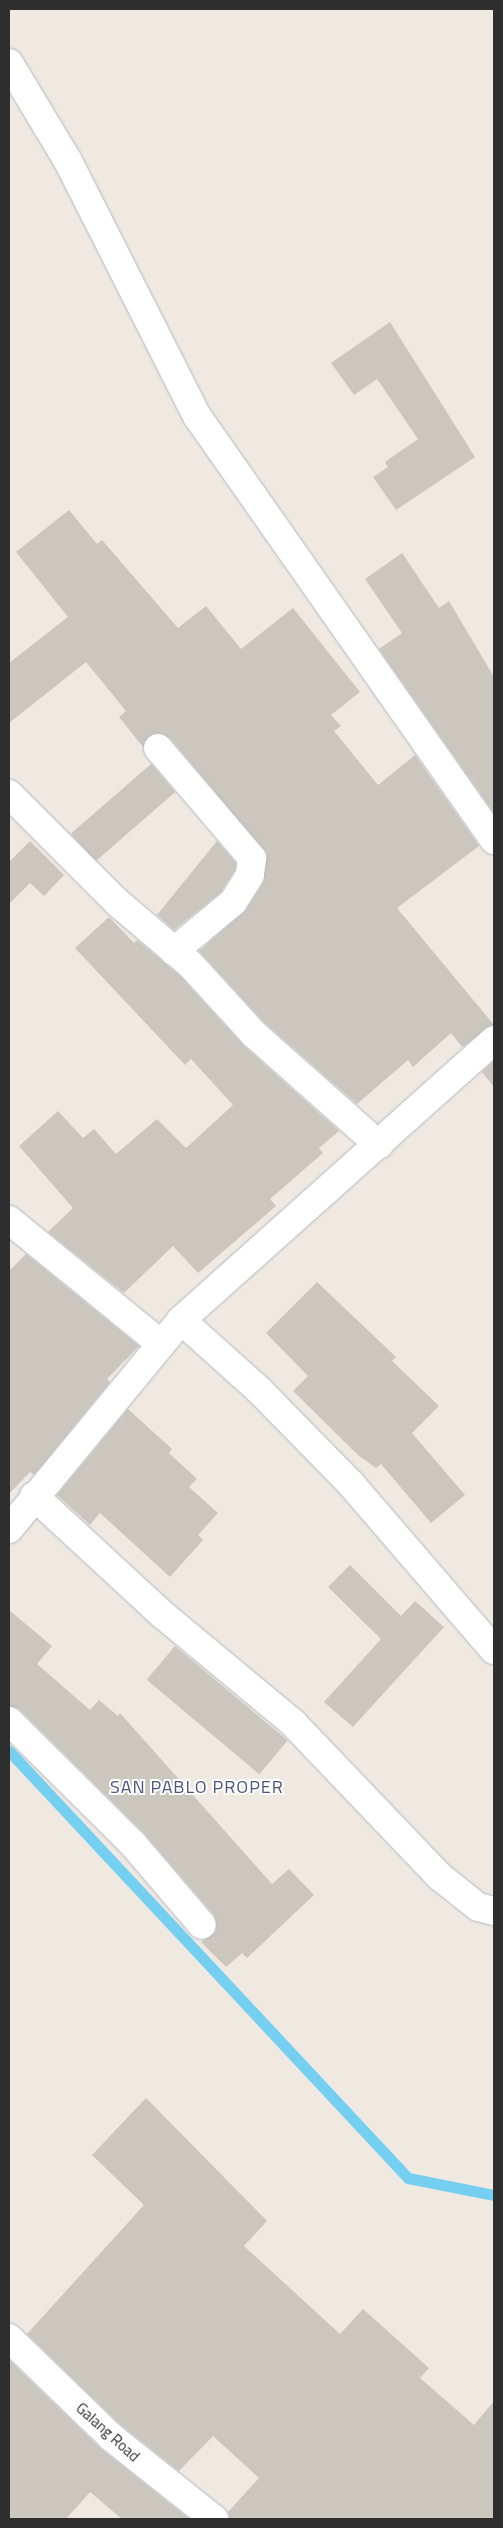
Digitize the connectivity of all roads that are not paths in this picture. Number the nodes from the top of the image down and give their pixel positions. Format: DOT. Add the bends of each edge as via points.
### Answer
graph roads {
  1 [pos="9,63"];
  2 [pos="158,748"];
  3 [pos="9,794"];
  4 [pos="494,840"];
  5 [pos="174,951"];
  6 [pos="494,1040"];
  7 [pos="379,1145"];
  8 [pos="9,1220"];
  9 [pos="181,1320"];
  10 [pos="161,1344"];
  11 [pos="34,1496"];
  12 [pos="9,1529"];
  13 [pos="494,1650"];
  14 [pos="9,1721"];
  15 [pos="494,1911"];
  16 [pos="202,1925"];
  17 [pos="9,2338"];
  18 [pos="214,2519"];
  1 -- 4 [label="street" via="68,161 196,416"];
  2 -- 5 [label="street" via="252,858 250,875 233,902"];
  3 -- 5 [label="street" via="118,903"];
  5 -- 7 [label="street" via="254,1034"];
  6 -- 7 [label="street"];
  7 -- 9 [label="street"];
  8 -- 10 [label="street"];
  9 -- 10 [label="street"];
  9 -- 13 [label="street" via="259,1390 351,1484"];
  10 -- 11 [label="street"];
  11 -- 12 [label="street"];
  11 -- 15 [label="street" via="163,1614 292,1722 438,1876 478,1907"];
  14 -- 16 [label="street" via="133,1844"];
  17 -- 18 [label="street, Galang Road" via="111,2437"];
}
